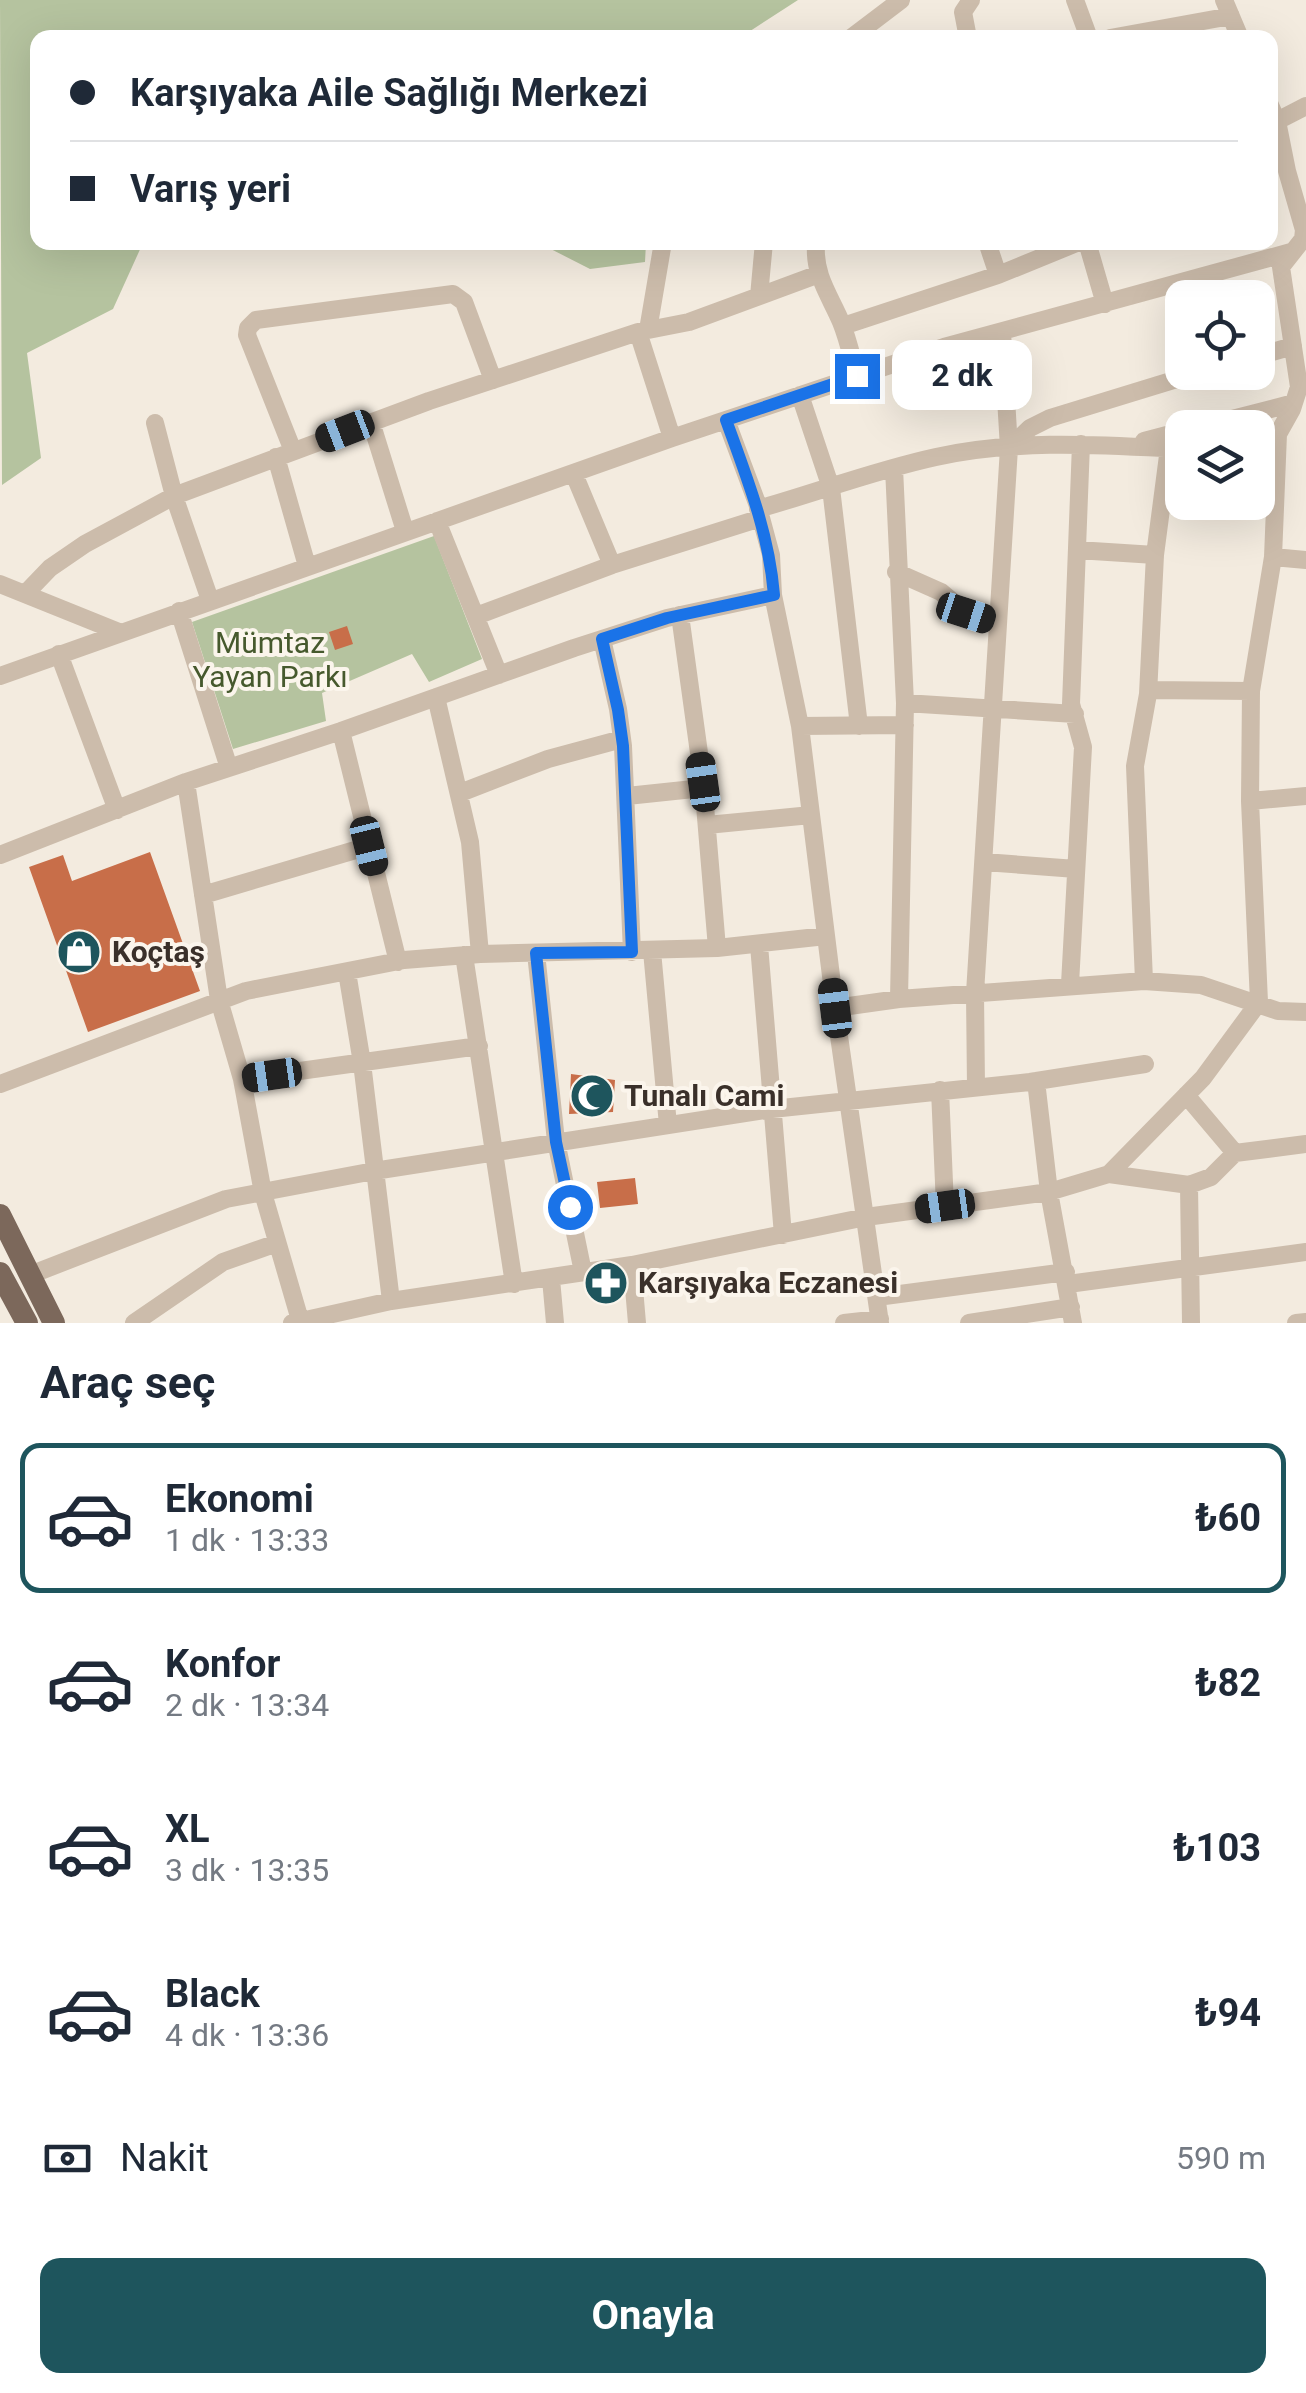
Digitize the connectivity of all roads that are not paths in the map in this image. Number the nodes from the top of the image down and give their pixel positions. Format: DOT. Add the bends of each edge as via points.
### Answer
graph roads {
  1 [pos="900,0"];
  2 [pos="970,0"];
  3 [pos="1075,0"];
  4 [pos="1227,8"];
  5 [pos="861,30"];
  6 [pos="966,30"];
  7 [pos="1086,30"];
  8 [pos="1141,30"];
  9 [pos="1306,106"];
  10 [pos="1278,112"];
  11 [pos="1278,174"];
  12 [pos="661,250"];
  13 [pos="763,250"];
  14 [pos="816,250"];
  15 [pos="990,250"];
  16 [pos="1059,250"];
  17 [pos="1089,250"];
  18 [pos="1292,252"];
  19 [pos="818,274"];
  20 [pos="998,275"];
  21 [pos="760,296"];
  22 [pos="1105,304"];
  23 [pos="843,326"];
  24 [pos="643,331"];
  25 [pos="1002,332"];
  26 [pos="1293,346"];
  27 [pos="1275,351"];
  28 [pos="857,376"];
  29 [pos="493,380"];
  30 [pos="1165,383"];
  31 [pos="800,396"];
  32 [pos="1294,403"];
  33 [pos="1267,410"];
  34 [pos="726,420"];
  35 [pos="155,422"];
  36 [pos="371,422"];
  37 [pos="1165,435"];
  38 [pos="672,438"];
  39 [pos="1275,439"];
  40 [pos="1080,444"];
  41 [pos="1124,446"];
  42 [pos="1009,448"];
  43 [pos="1165,448"];
  44 [pos="284,454"];
  45 [pos="894,468"];
  46 [pos="574,474"];
  47 [pos="831,488"];
  48 [pos="174,496"];
  49 [pos="1165,505"];
  50 [pos="759,513"];
  51 [pos="437,520"];
  52 [pos="1271,520"];
  53 [pos="406,532"];
  54 [pos="1077,550"];
  55 [pos="1155,555"];
  56 [pos="1273,557"];
  57 [pos="1306,560"];
  58 [pos="612,565"];
  59 [pos="307,566"];
  60 [pos="896,572"];
  61 [pos="0,584"];
  62 [pos="26,593"];
  63 [pos="774,595"];
  64 [pos="210,600"];
  65 [pos="178,611"];
  66 [pos="680,615"];
  67 [pos="476,616"];
  68 [pos="998,624"];
  69 [pos="119,632"];
  70 [pos="602,639"];
  71 [pos="59,654"];
  72 [pos="499,674"];
  73 [pos="0,676"];
  74 [pos="1148,690"];
  75 [pos="1251,691"];
  76 [pos="436,697"];
  77 [pos="905,703"];
  78 [pos="992,708"];
  79 [pos="1075,714"];
  80 [pos="905,725"];
  81 [pos="800,726"];
  82 [pos="858,726"];
  83 [pos="341,731"];
  84 [pos="622,739"];
  85 [pos="229,768"];
  86 [pos="186,782"];
  87 [pos="703,788"];
  88 [pos="460,793"];
  89 [pos="627,796"];
  90 [pos="1306,796"];
  91 [pos="1250,801"];
  92 [pos="116,810"];
  93 [pos="811,814"];
  94 [pos="707,825"];
  95 [pos="369,846"];
  96 [pos="0,855"];
  97 [pos="984,862"];
  98 [pos="1076,868"];
  99 [pos="204,894"];
  100 [pos="826,936"];
  101 [pos="758,945"];
  102 [pos="717,948"];
  103 [pos="652,951"];
  104 [pos="632,952"];
  105 [pos="536,953"];
  106 [pos="472,955"];
  107 [pos="398,962"];
  108 [pos="346,972"];
  109 [pos="1144,980"];
  110 [pos="1070,984"];
  111 [pos="975,993"];
  112 [pos="899,999"];
  113 [pos="220,1000"];
  114 [pos="1259,1002"];
  115 [pos="835,1008"];
  116 [pos="1306,1012"];
  117 [pos="479,1046"];
  118 [pos="362,1063"];
  119 [pos="1145,1064"];
  120 [pos="242,1079"];
  121 [pos="1036,1081"];
  122 [pos="0,1084"];
  123 [pos="976,1087"];
  124 [pos="940,1090"];
  125 [pos="1186,1095"];
  126 [pos="848,1100"];
  127 [pos="772,1109"];
  128 [pos="668,1125"];
  129 [pos="556,1142"];
  130 [pos="1306,1144"];
  131 [pos="1236,1153"];
  132 [pos="492,1154"];
  133 [pos="374,1171"];
  134 [pos="1108,1174"];
  135 [pos="1189,1185"];
  136 [pos="1049,1192"];
  137 [pos="263,1193"];
  138 [pos="945,1206"];
  139 [pos="0,1215"];
  140 [pos="866,1216"];
  141 [pos="783,1235"];
  142 [pos="278,1242"];
  143 [pos="1306,1252"];
  144 [pos="632,1265"];
  145 [pos="1188,1268"];
  146 [pos="583,1272"];
  147 [pos="0,1273"];
  148 [pos="30,1275"];
  149 [pos="1067,1278"];
  150 [pos="551,1279"];
  151 [pos="514,1284"];
  152 [pos="877,1296"];
  153 [pos="390,1301"];
  154 [pos="1072,1315"];
  155 [pos="880,1321"];
  156 [pos="296,1322"];
  157 [pos="1306,1322"];
  158 [pos="27,1323"];
  159 [pos="54,1323"];
  160 [pos="134,1323"];
  161 [pos="555,1323"];
  162 [pos="638,1323"];
  163 [pos="844,1323"];
  164 [pos="969,1323"];
  165 [pos="1191,1323"];
  166 [pos="1296,1323"];
  1 -- 5 [label="street"];
  2 -- 6 [label="street" via="963,12"];
  3 -- 7 [label="street"];
  4 -- 8 [label="street"];
  9 -- 10 [label="street"];
  11 -- 18 [label="street" via="1304,230"];
  12 -- 24 [label="street"];
  13 -- 21 [label="street"];
  14 -- 19 [label="street"];
  15 -- 20 [label="street"];
  16 -- 20 [label="street"];
  17 -- 22 [label="street"];
  18 -- 22 [label="street"];
  18 -- 26 [label="street" via="1281,267"];
  19 -- 21 [label="street"];
  19 -- 23 [label="street"];
  20 -- 23 [label="street"];
  21 -- 24 [label="street"];
  22 -- 25 [label="street"];
  23 -- 28 [label="street"];
  24 -- 29 [label="street"];
  24 -- 38 [label="street"];
  25 -- 28 [label="street"];
  25 -- 42 [label="street"];
  26 -- 27 [label="street"];
  26 -- 32 [label="street" via="1299,387"];
  28 -- 31 [label="street"];
  29 -- 36 [label="street"];
  29 -- 44 [label="street" via="464,302 453,294 256,320 246,334"];
  30 -- 42 [label="street" via="1050,418"];
  31 -- 34 [label="street"];
  31 -- 47 [label="street"];
  32 -- 33 [label="street"];
  32 -- 39 [label="street"];
  34 -- 38 [label="street"];
  34 -- 50 [label="street"];
  35 -- 48 [label="street"];
  36 -- 44 [label="street"];
  36 -- 53 [label="street"];
  37 -- 41 [label="street"];
  38 -- 46 [label="street"];
  40 -- 41 [label="street"];
  40 -- 42 [label="street"];
  40 -- 54 [label="street"];
  41 -- 43 [label="street"];
  42 -- 45 [label="street"];
  42 -- 68 [label="street"];
  44 -- 48 [label="street"];
  44 -- 59 [label="street"];
  45 -- 47 [label="street"];
  45 -- 60 [label="street"];
  46 -- 51 [label="street"];
  46 -- 58 [label="street"];
  47 -- 50 [label="street"];
  47 -- 82 [label="street"];
  48 -- 62 [label="street" via="85,544"];
  48 -- 64 [label="street"];
  49 -- 55 [label="street"];
  50 -- 58 [label="street"];
  50 -- 63 [label="street"];
  51 -- 53 [label="street"];
  51 -- 67 [label="street"];
  52 -- 56 [label="street"];
  53 -- 59 [label="street"];
  54 -- 55 [label="street"];
  54 -- 79 [label="street"];
  55 -- 74 [label="street"];
  56 -- 57 [label="street"];
  56 -- 75 [label="street"];
  58 -- 67 [label="street"];
  59 -- 64 [label="street"];
  60 -- 68 [label="street"];
  60 -- 77 [label="street"];
  61 -- 62 [label="street"];
  62 -- 69 [label="street"];
  63 -- 66 [label="street"];
  63 -- 81 [label="street"];
  64 -- 65 [label="street"];
  65 -- 69 [label="street"];
  65 -- 85 [label="street"];
  66 -- 70 [label="street"];
  66 -- 87 [label="street"];
  67 -- 72 [label="street"];
  68 -- 78 [label="street"];
  69 -- 71 [label="street"];
  70 -- 72 [label="street"];
  70 -- 84 [label="street"];
  71 -- 73 [label="street"];
  71 -- 92 [label="street"];
  72 -- 76 [label="street"];
  74 -- 75 [label="street"];
  74 -- 109 [label="street" via="1135,766"];
  75 -- 91 [label="street"];
  76 -- 83 [label="street"];
  76 -- 88 [label="street"];
  77 -- 78 [label="street"];
  77 -- 80 [label="street"];
  78 -- 79 [label="street"];
  78 -- 97 [label="street"];
  79 -- 98 [label="street" via="1083,746"];
  80 -- 82 [label="street"];
  80 -- 112 [label="street"];
  81 -- 82 [label="street"];
  81 -- 93 [label="street"];
  83 -- 85 [label="street"];
  83 -- 95 [label="street"];
  84 -- 88 [label="street"];
  84 -- 89 [label="street"];
  85 -- 86 [label="street"];
  86 -- 92 [label="street"];
  86 -- 99 [label="street"];
  87 -- 89 [label="street"];
  87 -- 94 [label="street"];
  88 -- 106 [label="street" via="478,900"];
  89 -- 104 [label="street"];
  90 -- 91 [label="street"];
  91 -- 114 [label="street"];
  92 -- 96 [label="street"];
  93 -- 94 [label="street"];
  93 -- 100 [label="street"];
  94 -- 102 [label="street"];
  95 -- 99 [label="street"];
  95 -- 107 [label="street"];
  97 -- 98 [label="street"];
  97 -- 111 [label="street"];
  98 -- 110 [label="street"];
  99 -- 113 [label="street"];
  100 -- 101 [label="street"];
  100 -- 115 [label="street"];
  101 -- 102 [label="street"];
  101 -- 127 [label="street"];
  102 -- 103 [label="street"];
  103 -- 104 [label="street"];
  103 -- 128 [label="street"];
  104 -- 105 [label="street"];
  105 -- 106 [label="street"];
  105 -- 129 [label="street"];
  106 -- 107 [label="street"];
  106 -- 117 [label="street"];
  107 -- 108 [label="street"];
  108 -- 113 [label="street"];
  108 -- 118 [label="street"];
  109 -- 110 [label="street"];
  109 -- 114 [label="street"];
  110 -- 111 [label="street"];
  111 -- 112 [label="street"];
  111 -- 123 [label="street"];
  112 -- 115 [label="street"];
  113 -- 120 [label="street"];
  113 -- 122 [label="street"];
  114 -- 116 [label="street"];
  114 -- 125 [label="street"];
  115 -- 126 [label="street"];
  117 -- 118 [label="street"];
  117 -- 132 [label="street"];
  118 -- 120 [label="street"];
  118 -- 133 [label="street"];
  119 -- 121 [label="street"];
  120 -- 137 [label="street"];
  121 -- 123 [label="street"];
  121 -- 136 [label="street"];
  123 -- 124 [label="street"];
  124 -- 126 [label="street"];
  124 -- 138 [label="street"];
  125 -- 131 [label="street"];
  125 -- 134 [label="street"];
  126 -- 127 [label="street"];
  126 -- 140 [label="street"];
  127 -- 128 [label="street"];
  127 -- 141 [label="street"];
  128 -- 129 [label="street"];
  129 -- 132 [label="street"];
  129 -- 146 [label="street"];
  130 -- 131 [label="street"];
  131 -- 135 [label="street" via="1211,1177"];
  132 -- 133 [label="street"];
  132 -- 151 [label="street"];
  133 -- 137 [label="street"];
  133 -- 153 [label="street"];
  134 -- 135 [label="street"];
  134 -- 136 [label="street"];
  135 -- 145 [label="street"];
  136 -- 138 [label="street"];
  136 -- 149 [label="street"];
  137 -- 142 [label="street"];
  137 -- 148 [label="street" via="208,1206"];
  138 -- 140 [label="street"];
  139 -- 148 [label="main road"];
  140 -- 141 [label="street"];
  140 -- 152 [label="street"];
  141 -- 144 [label="street"];
  142 -- 156 [label="street"];
  142 -- 160 [label="street" via="223,1262"];
  143 -- 145 [label="street"];
  144 -- 146 [label="street"];
  144 -- 162 [label="street"];
  145 -- 149 [label="street"];
  145 -- 165 [label="street"];
  146 -- 150 [label="street"];
  147 -- 158 [label="main road"];
  148 -- 159 [label="main road"];
  149 -- 152 [label="street"];
  149 -- 154 [label="street"];
  150 -- 151 [label="street"];
  150 -- 161 [label="street"];
  151 -- 153 [label="street"];
  152 -- 155 [label="street"];
  153 -- 156 [label="street"];
  154 -- 164 [label="street"];
  155 -- 163 [label="street"];
  157 -- 166 [label="street"];
}
